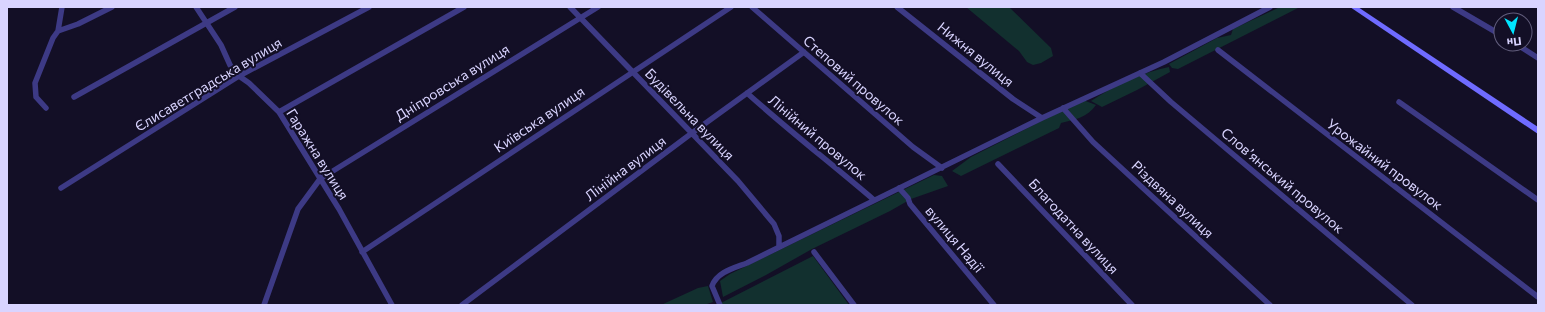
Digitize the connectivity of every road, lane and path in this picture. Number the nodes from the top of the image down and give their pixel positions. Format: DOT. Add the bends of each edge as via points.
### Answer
graph roads {
  1 [pos="62,7"];
  2 [pos="112,7"];
  3 [pos="196,7"];
  4 [pos="235,7"];
  5 [pos="369,7"];
  6 [pos="464,7"];
  7 [pos="570,7"];
  8 [pos="598,7"];
  9 [pos="731,7"];
  10 [pos="752,7"];
  11 [pos="897,7"];
  12 [pos="1270,7"];
  13 [pos="1353,7"];
  14 [pos="1453,7"];
  15 [pos="580,18"];
  16 [pos="207,22"];
  17 [pos="1493,30"];
  18 [pos="58,31"];
  19 [pos="1218,50"];
  20 [pos="804,52"];
  21 [pos="1529,52"];
  22 [pos="1538,58"];
  23 [pos="632,72"];
  24 [pos="1140,73"];
  25 [pos="239,76"];
  26 [pos="747,93"];
  27 [pos="74,97"];
  28 [pos="1399,102"];
  29 [pos="46,108"];
  30 [pos="1063,108"];
  31 [pos="279,112"];
  32 [pos="1042,118"];
  33 [pos="1538,131"];
  34 [pos="692,133"];
  35 [pos="998,164"];
  36 [pos="942,168"];
  37 [pos="320,180"];
  38 [pos="61,188"];
  39 [pos="899,188"];
  40 [pos="874,200"];
  41 [pos="1538,200"];
  42 [pos="779,246"];
  43 [pos="362,252"];
  44 [pos="814,252"];
  45 [pos="1538,297"];
  46 [pos="264,305"];
  47 [pos="392,305"];
  48 [pos="462,305"];
  49 [pos="720,305"];
  50 [pos="854,305"];
  51 [pos="994,305"];
  52 [pos="1132,305"];
  53 [pos="1270,305"];
  54 [pos="1412,305"];
  1 -- 18 [label="street"];
  2 -- 18 [label="street"];
  3 -- 16 [label="street, Гаражна вулиця"];
  4 -- 16 [label="street"];
  5 -- 25 [label="street, Єлисаветградська вулиця"];
  6 -- 31 [label="street"];
  7 -- 15 [label="street, Будівельна вулиця"];
  8 -- 15 [label="street, Дніпровська вулиця"];
  9 -- 23 [label="street, Київська вулиця"];
  10 -- 20 [label="street, Степовий провулок"];
  11 -- 32 [label="street, Нижня вулиця"];
  12 -- 24 [label="street"];
  13 -- 33 [label="street"];
  14 -- 17 [label="street"];
  15 -- 23 [label="street, Будівельна вулиця"];
  15 -- 37 [label="street, Дніпровська вулиця"];
  16 -- 25 [label="street, Гаражна вулиця" via="230,65"];
  16 -- 27 [label="street"];
  18 -- 29 [label="street" via="35,83 37,102"];
  19 -- 45 [label="street, Урожайний провулок"];
  20 -- 26 [label="street, Лінійна вулиця"];
  20 -- 36 [label="street, Степовий провулок" via="913,147"];
  21 -- 22 [label="street"];
  23 -- 34 [label="street, Будівельна вулиця"];
  23 -- 43 [label="street, Київська вулиця"];
  24 -- 30 [label="street"];
  24 -- 54 [label="street, Словʼянський провулок"];
  25 -- 31 [label="street, Гаражна вулиця"];
  25 -- 38 [label="street, Єлисаветградська вулиця"];
  26 -- 34 [label="street, Лінійна вулиця"];
  26 -- 40 [label="street, Лінійний провулок"];
  28 -- 41 [label="street"];
  30 -- 32 [label="street"];
  30 -- 53 [label="street, Різдвяна вулиця" via="1093,142"];
  31 -- 37 [label="street, Гаражна вулиця"];
  32 -- 36 [label="street"];
  34 -- 42 [label="street, Будівельна вулиця" via="738,181 774,224 779,236"];
  34 -- 48 [label="street, Лінійна вулиця"];
  35 -- 52 [label="street, Благодатна вулиця"];
  36 -- 39 [label="street"];
  37 -- 43 [label="street, Гаражна вулиця"];
  37 -- 46 [label="street" via="298,209"];
  39 -- 40 [label="street"];
  39 -- 51 [label="street, вулиця Надії"];
  40 -- 42 [label="street"];
  42 -- 49 [label="street" via="715,278 712,286"];
  43 -- 47 [label="street, Гаражна вулиця"];
  44 -- 50 [label="street"];
}
